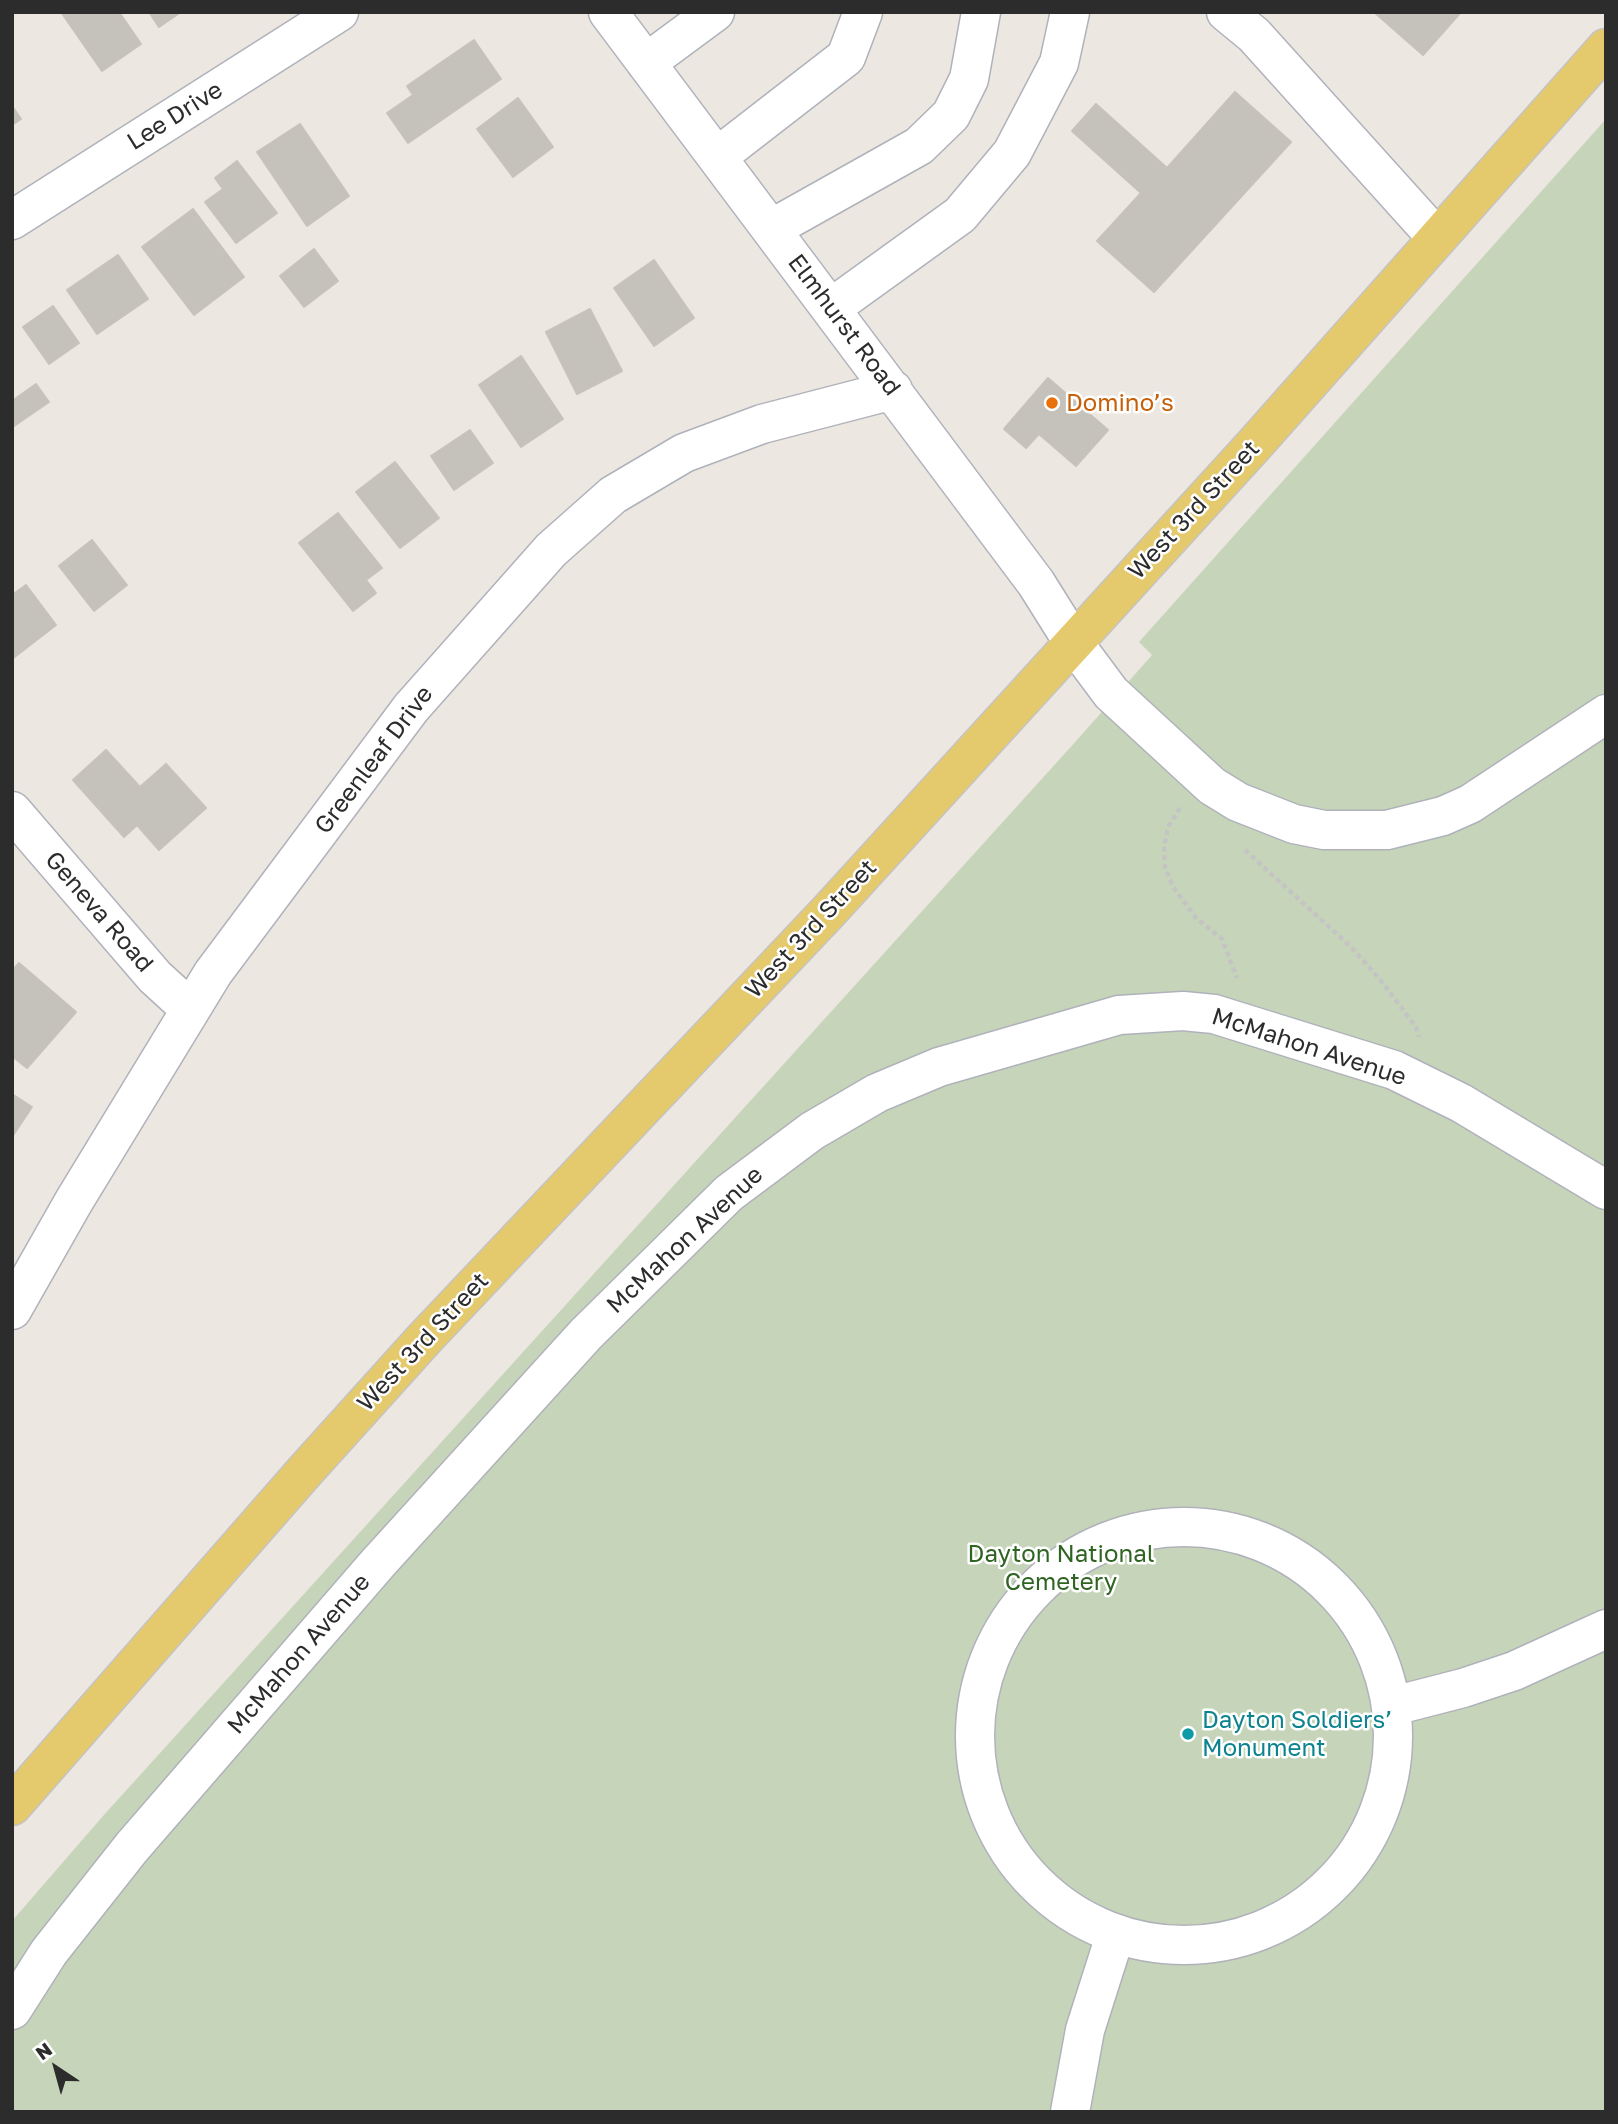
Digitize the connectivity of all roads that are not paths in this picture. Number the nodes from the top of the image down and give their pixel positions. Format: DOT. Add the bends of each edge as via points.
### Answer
graph roads {
  1 [pos="339,12"];
  2 [pos="608,12"];
  3 [pos="715,12"];
  4 [pos="863,12"];
  5 [pos="981,12"];
  6 [pos="1070,12"];
  7 [pos="1226,12"];
  8 [pos="1606,48"];
  9 [pos="646,63"];
  10 [pos="717,157"];
  11 [pos="12,220"];
  12 [pos="771,229"];
  13 [pos="1437,238"];
  14 [pos="831,308"];
  15 [pos="893,390"];
  16 [pos="1073,642"];
  17 [pos="1606,714"];
  18 [pos="12,811"];
  19 [pos="190,1009"];
  20 [pos="1606,1190"];
  21 [pos="12,1310"];
  22 [pos="1606,1629"];
  23 [pos="1397,1705"];
  24 [pos="12,1806"];
  25 [pos="1114,1940"];
  26 [pos="12,2010"];
  27 [pos="1070,2112"];
  1 -- 11 [label="street, Lee Drive"];
  2 -- 9 [label="street, Elmhurst Road"];
  3 -- 9 [label="street"];
  4 -- 10 [label="street" via="846,57"];
  5 -- 12 [label="street" via="969,79 951,115 919,146"];
  6 -- 14 [label="street" via="1059,63 1012,153 960,215"];
  7 -- 13 [label="street" via="1254,35"];
  8 -- 13 [label="main road, West 3rd Street"];
  9 -- 10 [label="street, Elmhurst Road"];
  10 -- 12 [label="street, Elmhurst Road"];
  12 -- 14 [label="street, Elmhurst Road"];
  13 -- 16 [label="main road, West 3rd Street"];
  14 -- 15 [label="street, Elmhurst Road"];
  15 -- 16 [label="street, Elmhurst Road" via="1036,583"];
  15 -- 19 [label="street, Greenleaf Drive" via="710,442 648,472 581,521 411,709"];
  16 -- 17 [label="street, Elmhurst Road" via="1111,694 1212,786 1265,815 1324,830 1387,830 1443,816 1470,804"];
  16 -- 24 [label="main road, West 3rd Street" via="829,911 425,1338"];
  18 -- 19 [label="street, Geneva Road" via="155,977"];
  19 -- 21 [label="street, Greenleaf Drive"];
  20 -- 26 [label="street, McMahon Avenue" via="1461,1103 1394,1070 1226,1017 1182,1011 1119,1015 939,1067 877,1093 812,1131 729,1193 586,1334 378,1563 132,1847 49,1952"];
  22 -- 23 [label="street" via="1514,1671"];
  23 -- 25 [label="street" via="1398,1743 1381,1802 1350,1857 1323,1888 1269,1922 1209,1943 1166,1948"];
  23 -- 25 [label="street" via="1388,1669 1347,1608 1305,1568 1255,1540 1199,1526 1161,1528 1107,1541 1058,1569 1021,1608 991,1651 976,1703 980,1782 994,1818 1028,1872 1073,1916"];
  25 -- 27 [label="street" via="1085,2030"];
}
